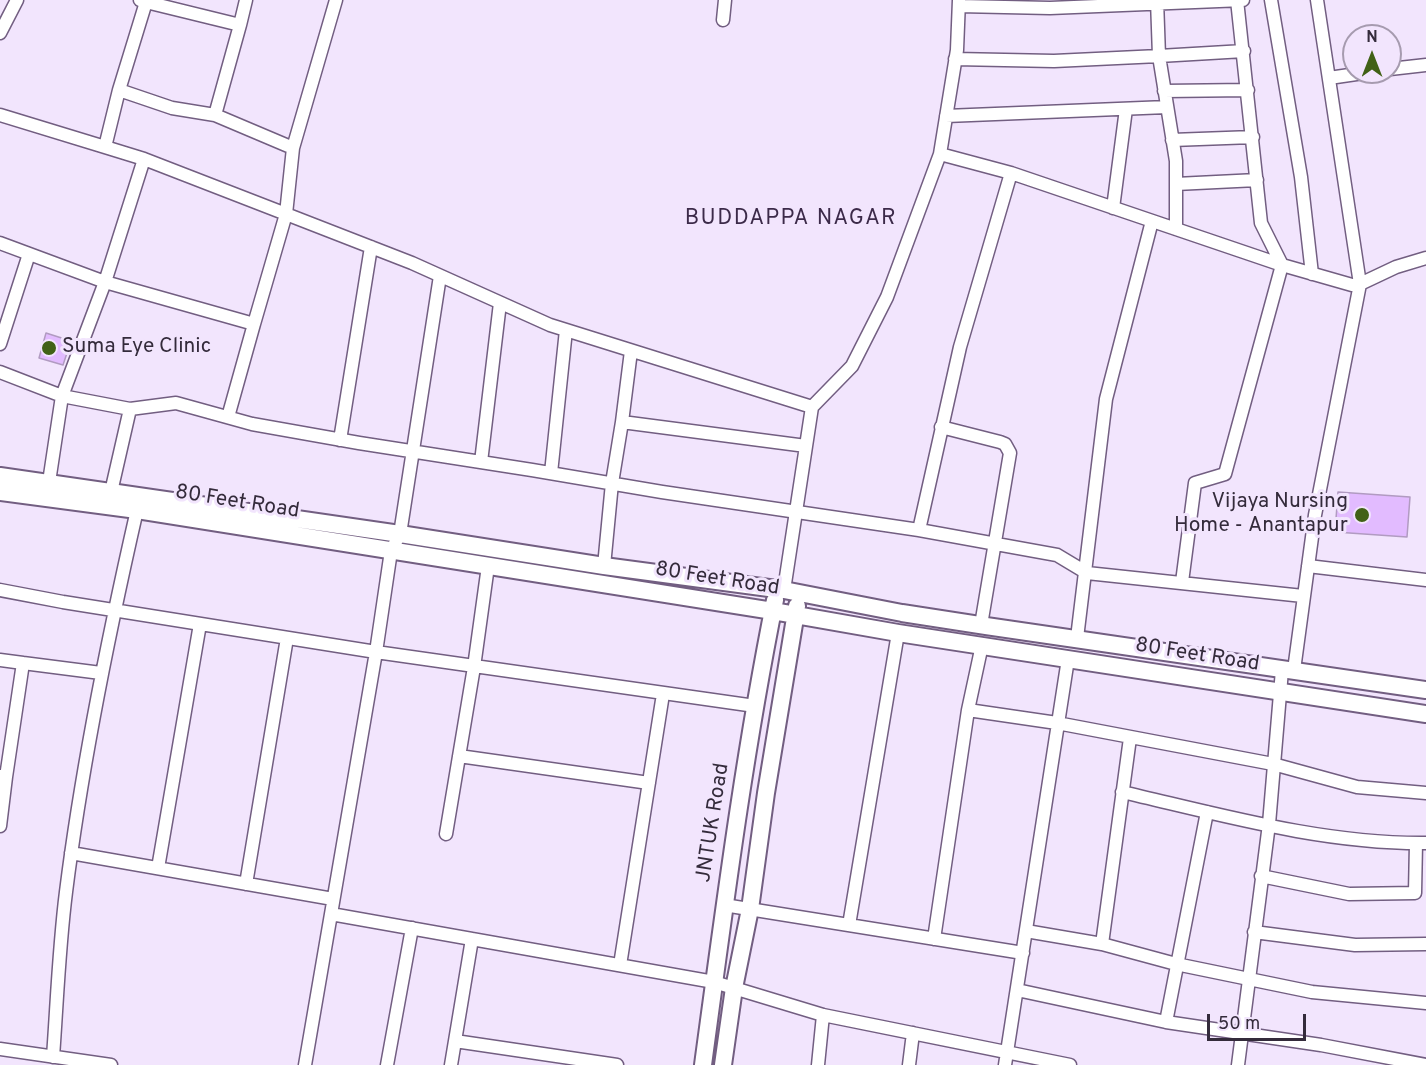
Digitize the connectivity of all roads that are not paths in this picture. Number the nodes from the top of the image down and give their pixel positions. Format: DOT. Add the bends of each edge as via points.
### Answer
graph roads {
  1 [pos="17,0"];
  2 [pos="144,0"];
  3 [pos="246,0"];
  4 [pos="336,0"];
  5 [pos="725,0"];
  6 [pos="1237,0"];
  7 [pos="1243,0"];
  8 [pos="1271,0"];
  9 [pos="1317,0"];
  10 [pos="1157,2"];
  11 [pos="959,3"];
  12 [pos="723,20"];
  13 [pos="240,25"];
  14 [pos="0,33"];
  15 [pos="1244,51"];
  16 [pos="1159,56"];
  17 [pos="955,59"];
  18 [pos="1426,65"];
  19 [pos="1402,68"];
  20 [pos="1342,76"];
  21 [pos="1329,78"];
  22 [pos="118,90"];
  23 [pos="1248,90"];
  24 [pos="1164,91"];
  25 [pos="1167,107"];
  26 [pos="1126,109"];
  27 [pos="0,115"];
  28 [pos="215,115"];
  29 [pos="946,116"];
  30 [pos="1253,137"];
  31 [pos="1172,140"];
  32 [pos="105,147"];
  33 [pos="293,148"];
  34 [pos="940,154"];
  35 [pos="144,159"];
  36 [pos="1011,173"];
  37 [pos="1257,180"];
  38 [pos="1176,184"];
  39 [pos="1113,208"];
  40 [pos="285,214"];
  41 [pos="1152,221"];
  42 [pos="1176,229"];
  43 [pos="0,243"];
  44 [pos="371,247"];
  45 [pos="29,254"];
  46 [pos="1426,258"];
  47 [pos="1282,265"];
  48 [pos="1312,274"];
  49 [pos="440,276"];
  50 [pos="105,282"];
  51 [pos="1360,284"];
  52 [pos="500,303"];
  53 [pos="254,324"];
  54 [pos="566,330"];
  55 [pos="0,344"];
  56 [pos="631,351"];
  57 [pos="0,372"];
  58 [pos="62,396"];
  59 [pos="812,407"];
  60 [pos="130,409"];
  61 [pos="228,417"];
  62 [pos="622,422"];
  63 [pos="941,427"];
  64 [pos="340,440"];
  65 [pos="807,446"];
  66 [pos="412,451"];
  67 [pos="481,462"];
  68 [pos="551,473"];
  69 [pos="0,476"];
  70 [pos="49,482"];
  71 [pos="612,483"];
  72 [pos="0,492"];
  73 [pos="111,492"];
  74 [pos="136,510"];
  75 [pos="797,511"];
  76 [pos="919,530"];
  77 [pos="400,534"];
  78 [pos="994,543"];
  79 [pos="391,551"];
  80 [pos="488,566"];
  81 [pos="604,566"];
  82 [pos="1308,566"];
  83 [pos="1087,573"];
  84 [pos="1426,580"];
  85 [pos="1182,582"];
  86 [pos="0,590"];
  87 [pos="787,591"];
  88 [pos="1303,596"];
  89 [pos="114,609"];
  90 [pos="772,611"];
  91 [pos="794,615"];
  92 [pos="200,624"];
  93 [pos="981,625"];
  94 [pos="898,633"];
  95 [pos="287,638"];
  96 [pos="1077,638"];
  97 [pos="982,645"];
  98 [pos="376,652"];
  99 [pos="1068,659"];
  100 [pos="0,660"];
  101 [pos="23,663"];
  102 [pos="474,667"];
  103 [pos="1288,670"];
  104 [pos="101,673"];
  105 [pos="1426,690"];
  106 [pos="1280,692"];
  107 [pos="663,694"];
  108 [pos="755,706"];
  109 [pos="968,710"];
  110 [pos="1426,714"];
  111 [pos="1057,723"];
  112 [pos="1130,738"];
  113 [pos="459,756"];
  114 [pos="1273,764"];
  115 [pos="3,777"];
  116 [pos="649,783"];
  117 [pos="1122,792"];
  118 [pos="1426,793"];
  119 [pos="1207,812"];
  120 [pos="1269,824"];
  121 [pos="0,826"];
  122 [pos="446,834"];
  123 [pos="1421,843"];
  124 [pos="71,852"];
  125 [pos="158,868"];
  126 [pos="1261,876"];
  127 [pos="246,884"];
  128 [pos="333,899"];
  129 [pos="724,905"];
  130 [pos="750,909"];
  131 [pos="331,914"];
  132 [pos="849,925"];
  133 [pos="412,928"];
  134 [pos="1026,931"];
  135 [pos="1254,932"];
  136 [pos="472,939"];
  137 [pos="934,939"];
  138 [pos="1102,944"];
  139 [pos="1426,944"];
  140 [pos="1023,953"];
  141 [pos="1176,964"];
  142 [pos="620,965"];
  143 [pos="1248,978"];
  144 [pos="714,982"];
  145 [pos="734,988"];
  146 [pos="1017,990"];
  147 [pos="1426,1003"];
  148 [pos="823,1015"];
  149 [pos="1166,1022"];
  150 [pos="913,1034"];
  151 [pos="1242,1034"];
  152 [pos="455,1041"];
  153 [pos="0,1049"];
  154 [pos="1007,1052"];
  155 [pos="53,1057"];
  156 [pos="590,1063"];
  157 [pos="111,1065"];
  158 [pos="305,1065"];
  159 [pos="387,1065"];
  160 [pos="452,1065"];
  161 [pos="616,1065"];
  162 [pos="703,1065"];
  163 [pos="723,1065"];
  164 [pos="818,1065"];
  165 [pos="909,1065"];
  166 [pos="1005,1065"];
  167 [pos="1070,1065"];
  168 [pos="1238,1065"];
  169 [pos="1426,1065"];
  1 -- 14 [label="street"];
  2 -- 13 [label="street"];
  2 -- 22 [label="street"];
  3 -- 13 [label="street"];
  4 -- 33 [label="street"];
  5 -- 12 [label="street"];
  6 -- 7 [label="street"];
  6 -- 10 [label="street"];
  6 -- 15 [label="street"];
  8 -- 48 [label="street"];
  9 -- 21 [label="street"];
  10 -- 11 [label="street" via="1050,8"];
  10 -- 16 [label="street"];
  11 -- 17 [label="street"];
  13 -- 28 [label="street"];
  15 -- 16 [label="street"];
  15 -- 23 [label="street"];
  16 -- 17 [label="street" via="1054,61"];
  16 -- 24 [label="street"];
  17 -- 29 [label="street"];
  18 -- 19 [label="street"];
  20 -- 21 [label="street"];
  21 -- 51 [label="street"];
  22 -- 28 [label="street" via="172,108"];
  22 -- 32 [label="street"];
  23 -- 24 [label="street"];
  23 -- 30 [label="street"];
  24 -- 25 [label="street"];
  25 -- 26 [label="street"];
  25 -- 31 [label="street"];
  26 -- 29 [label="street"];
  26 -- 39 [label="street"];
  27 -- 32 [label="street"];
  28 -- 33 [label="street"];
  29 -- 34 [label="street"];
  30 -- 31 [label="street"];
  30 -- 37 [label="street"];
  31 -- 38 [label="street"];
  32 -- 35 [label="street"];
  33 -- 40 [label="street"];
  34 -- 36 [label="street"];
  34 -- 59 [label="street" via="887,297 852,366"];
  35 -- 40 [label="street"];
  35 -- 50 [label="street"];
  36 -- 39 [label="street"];
  36 -- 63 [label="street"];
  37 -- 38 [label="street"];
  37 -- 47 [label="street" via="1261,223"];
  38 -- 42 [label="street"];
  39 -- 41 [label="street"];
  40 -- 44 [label="street"];
  40 -- 53 [label="street"];
  41 -- 42 [label="street"];
  41 -- 83 [label="street" via="1106,399"];
  42 -- 47 [label="street"];
  43 -- 45 [label="street"];
  44 -- 49 [label="street"];
  44 -- 64 [label="street"];
  45 -- 50 [label="street"];
  45 -- 55 [label="street"];
  46 -- 51 [label="street"];
  47 -- 48 [label="street"];
  47 -- 85 [label="street" via="1225,474 1195,483"];
  48 -- 51 [label="street"];
  49 -- 52 [label="street"];
  49 -- 66 [label="street"];
  50 -- 53 [label="street"];
  50 -- 58 [label="street"];
  51 -- 82 [label="street"];
  52 -- 54 [label="street"];
  52 -- 67 [label="street"];
  53 -- 61 [label="street"];
  54 -- 56 [label="street"];
  54 -- 68 [label="street"];
  56 -- 59 [label="street"];
  56 -- 62 [label="street"];
  57 -- 58 [label="street"];
  58 -- 60 [label="street"];
  58 -- 70 [label="street"];
  59 -- 65 [label="street"];
  60 -- 61 [label="street" via="176,403"];
  60 -- 73 [label="street"];
  61 -- 64 [label="street"];
  62 -- 65 [label="street"];
  62 -- 71 [label="street"];
  63 -- 76 [label="street"];
  63 -- 78 [label="street" via="1000,442 1009,448"];
  64 -- 66 [label="street"];
  65 -- 75 [label="street"];
  66 -- 67 [label="street"];
  66 -- 77 [label="street"];
  67 -- 68 [label="street"];
  68 -- 71 [label="street"];
  69 -- 70 [label="main road, 80 Feet Road"];
  70 -- 73 [label="main road, 80 Feet Road"];
  71 -- 75 [label="street"];
  71 -- 81 [label="street"];
  72 -- 74 [label="main road, 80 Feet Road"];
  73 -- 77 [label="main road, 80 Feet Road"];
  74 -- 79 [label="main road, 80 Feet Road"];
  74 -- 89 [label="street"];
  75 -- 76 [label="street"];
  75 -- 87 [label="street"];
  76 -- 78 [label="street"];
  77 -- 79 [label="street"];
  77 -- 81 [label="main road, 80 Feet Road"];
  78 -- 83 [label="street" via="1057,555"];
  78 -- 93 [label="street"];
  79 -- 80 [label="main road, 80 Feet Road"];
  79 -- 98 [label="street"];
  80 -- 90 [label="main road, 80 Feet Road"];
  80 -- 102 [label="street"];
  81 -- 87 [label="main road, 80 Feet Road"];
  82 -- 84 [label="street"];
  82 -- 88 [label="street"];
  83 -- 85 [label="street"];
  83 -- 96 [label="street"];
  85 -- 88 [label="street"];
  86 -- 89 [label="street"];
  87 -- 90 [label="main road, JNTUK Road"];
  87 -- 91 [label="main road"];
  87 -- 93 [label="main road, 80 Feet Road"];
  88 -- 103 [label="street"];
  89 -- 92 [label="street"];
  89 -- 104 [label="street"];
  90 -- 91 [label="main road, 80 Feet Road"];
  90 -- 108 [label="main road, JNTUK Road"];
  91 -- 94 [label="main road, 80 Feet Road"];
  91 -- 130 [label="main road"];
  92 -- 95 [label="street"];
  92 -- 125 [label="street"];
  93 -- 96 [label="main road, 80 Feet Road"];
  94 -- 97 [label="main road, 80 Feet Road"];
  94 -- 132 [label="street"];
  95 -- 98 [label="street"];
  95 -- 127 [label="street"];
  96 -- 103 [label="main road, 80 Feet Road"];
  97 -- 99 [label="main road, 80 Feet Road"];
  97 -- 109 [label="street"];
  98 -- 102 [label="street"];
  98 -- 128 [label="street"];
  99 -- 106 [label="main road, 80 Feet Road"];
  99 -- 111 [label="street"];
  100 -- 101 [label="street"];
  101 -- 104 [label="street"];
  101 -- 115 [label="street"];
  102 -- 107 [label="street"];
  102 -- 113 [label="street"];
  103 -- 105 [label="main road, 80 Feet Road"];
  103 -- 106 [label="street"];
  104 -- 124 [label="street"];
  106 -- 110 [label="main road, 80 Feet Road"];
  106 -- 114 [label="street"];
  107 -- 108 [label="street"];
  107 -- 116 [label="street"];
  108 -- 129 [label="main road, JNTUK Road"];
  109 -- 111 [label="street"];
  109 -- 137 [label="street"];
  111 -- 112 [label="street"];
  111 -- 134 [label="street"];
  112 -- 114 [label="street"];
  112 -- 117 [label="street"];
  113 -- 116 [label="street"];
  113 -- 122 [label="street"];
  114 -- 118 [label="street" via="1357,787"];
  114 -- 120 [label="street"];
  115 -- 121 [label="street"];
  116 -- 142 [label="street"];
  117 -- 119 [label="street"];
  117 -- 138 [label="street"];
  119 -- 120 [label="street"];
  119 -- 141 [label="street"];
  120 -- 123 [label="street" via="1331,838"];
  120 -- 126 [label="street"];
  123 -- 126 [label="street" via="1415,893 1349,894"];
  124 -- 125 [label="street"];
  124 -- 155 [label="street"];
  125 -- 127 [label="street"];
  126 -- 135 [label="street"];
  127 -- 128 [label="street"];
  128 -- 131 [label="street"];
  129 -- 130 [label="street"];
  129 -- 144 [label="main road, JNTUK Road"];
  130 -- 132 [label="street"];
  130 -- 145 [label="main road"];
  131 -- 133 [label="street"];
  131 -- 158 [label="street"];
  132 -- 137 [label="street"];
  133 -- 136 [label="street"];
  133 -- 159 [label="street"];
  134 -- 138 [label="street"];
  134 -- 140 [label="street"];
  135 -- 139 [label="street" via="1356,945"];
  135 -- 143 [label="street"];
  136 -- 142 [label="street"];
  136 -- 152 [label="street"];
  137 -- 140 [label="street"];
  138 -- 141 [label="street"];
  140 -- 146 [label="street"];
  141 -- 143 [label="street"];
  141 -- 149 [label="street"];
  142 -- 144 [label="street"];
  143 -- 147 [label="street" via="1312,992"];
  143 -- 151 [label="street"];
  144 -- 145 [label="street"];
  144 -- 162 [label="main road, JNTUK Road"];
  145 -- 148 [label="street"];
  145 -- 163 [label="main road"];
  146 -- 149 [label="street"];
  146 -- 154 [label="street"];
  148 -- 150 [label="street"];
  148 -- 164 [label="street"];
  149 -- 151 [label="street"];
  150 -- 154 [label="street"];
  150 -- 165 [label="street"];
  151 -- 168 [label="street"];
  151 -- 169 [label="street"];
  152 -- 156 [label="street"];
  152 -- 160 [label="street"];
  153 -- 155 [label="street"];
  154 -- 166 [label="street"];
  154 -- 167 [label="street"];
  155 -- 157 [label="street"];
  156 -- 161 [label="street"];
}
